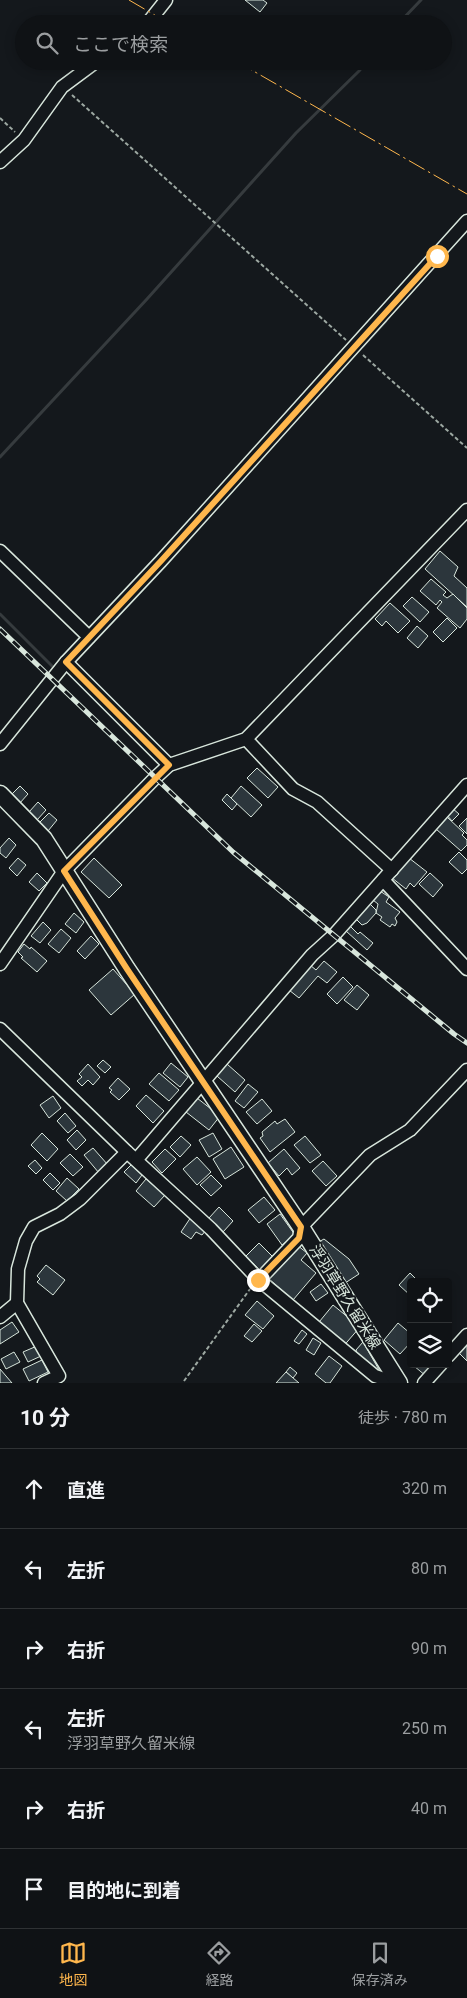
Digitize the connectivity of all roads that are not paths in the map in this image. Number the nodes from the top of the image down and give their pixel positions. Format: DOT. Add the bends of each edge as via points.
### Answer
graph roads {
  1 [pos="166,0"];
  2 [pos="154,15"];
  3 [pos="85,70"];
  4 [pos="0,162"];
  5 [pos="467,221"];
  6 [pos="467,510"];
  7 [pos="0,551"];
  8 [pos="89,638"];
  9 [pos="66,662"];
  10 [pos="246,739"];
  11 [pos="0,744"];
  12 [pos="169,765"];
  13 [pos="467,785"];
  14 [pos="0,794"];
  15 [pos="392,870"];
  16 [pos="64,871"];
  17 [pos="383,880"];
  18 [pos="0,964"];
  19 [pos="467,969"];
  20 [pos="0,1029"];
  21 [pos="467,1070"];
  22 [pos="202,1081"];
  23 [pos="132,1156"];
  24 [pos="301,1227"];
  25 [pos="258,1280"];
  26 [pos="17,1303"];
  27 [pos="0,1317"];
  28 [pos="467,1335"];
  29 [pos="452,1352"];
  30 [pos="437,1368"];
  31 [pos="372,1379"];
  32 [pos="44,1383"];
  33 [pos="398,1383"];
  34 [pos="424,1383"];
  1 -- 2 [label="street"];
  3 -- 4 [label="street" via="62,87 24,140"];
  5 -- 8 [label="street"];
  6 -- 10 [label="street"];
  7 -- 8 [label="street"];
  8 -- 9 [label="street"];
  9 -- 11 [label="street"];
  9 -- 12 [label="street"];
  10 -- 12 [label="street"];
  10 -- 15 [label="street" via="293,788 317,802"];
  12 -- 16 [label="street"];
  13 -- 15 [label="street"];
  14 -- 16 [label="main road, 浮羽草野久留米線" via="44,839"];
  15 -- 17 [label="street"];
  16 -- 18 [label="street"];
  16 -- 22 [label="main road, 浮羽草野久留米線"];
  17 -- 19 [label="street"];
  17 -- 22 [label="street" via="312,955"];
  20 -- 23 [label="street"];
  21 -- 24 [label="street" via="410,1130 370,1155"];
  22 -- 23 [label="street"];
  22 -- 24 [label="main road, 浮羽草野久留米線"];
  23 -- 25 [label="street" via="211,1229"];
  23 -- 26 [label="street" via="60,1214 34,1227 18,1269"];
  24 -- 25 [label="street" via="299,1238"];
  24 -- 33 [label="main road, 浮羽草野久留米線"];
  25 -- 31 [label="street"];
  26 -- 27 [label="street"];
  26 -- 32 [label="street" via="59,1376"];
  28 -- 29 [label="street"];
  30 -- 34 [label="street"];
  31 -- 33 [label="street"];
}
